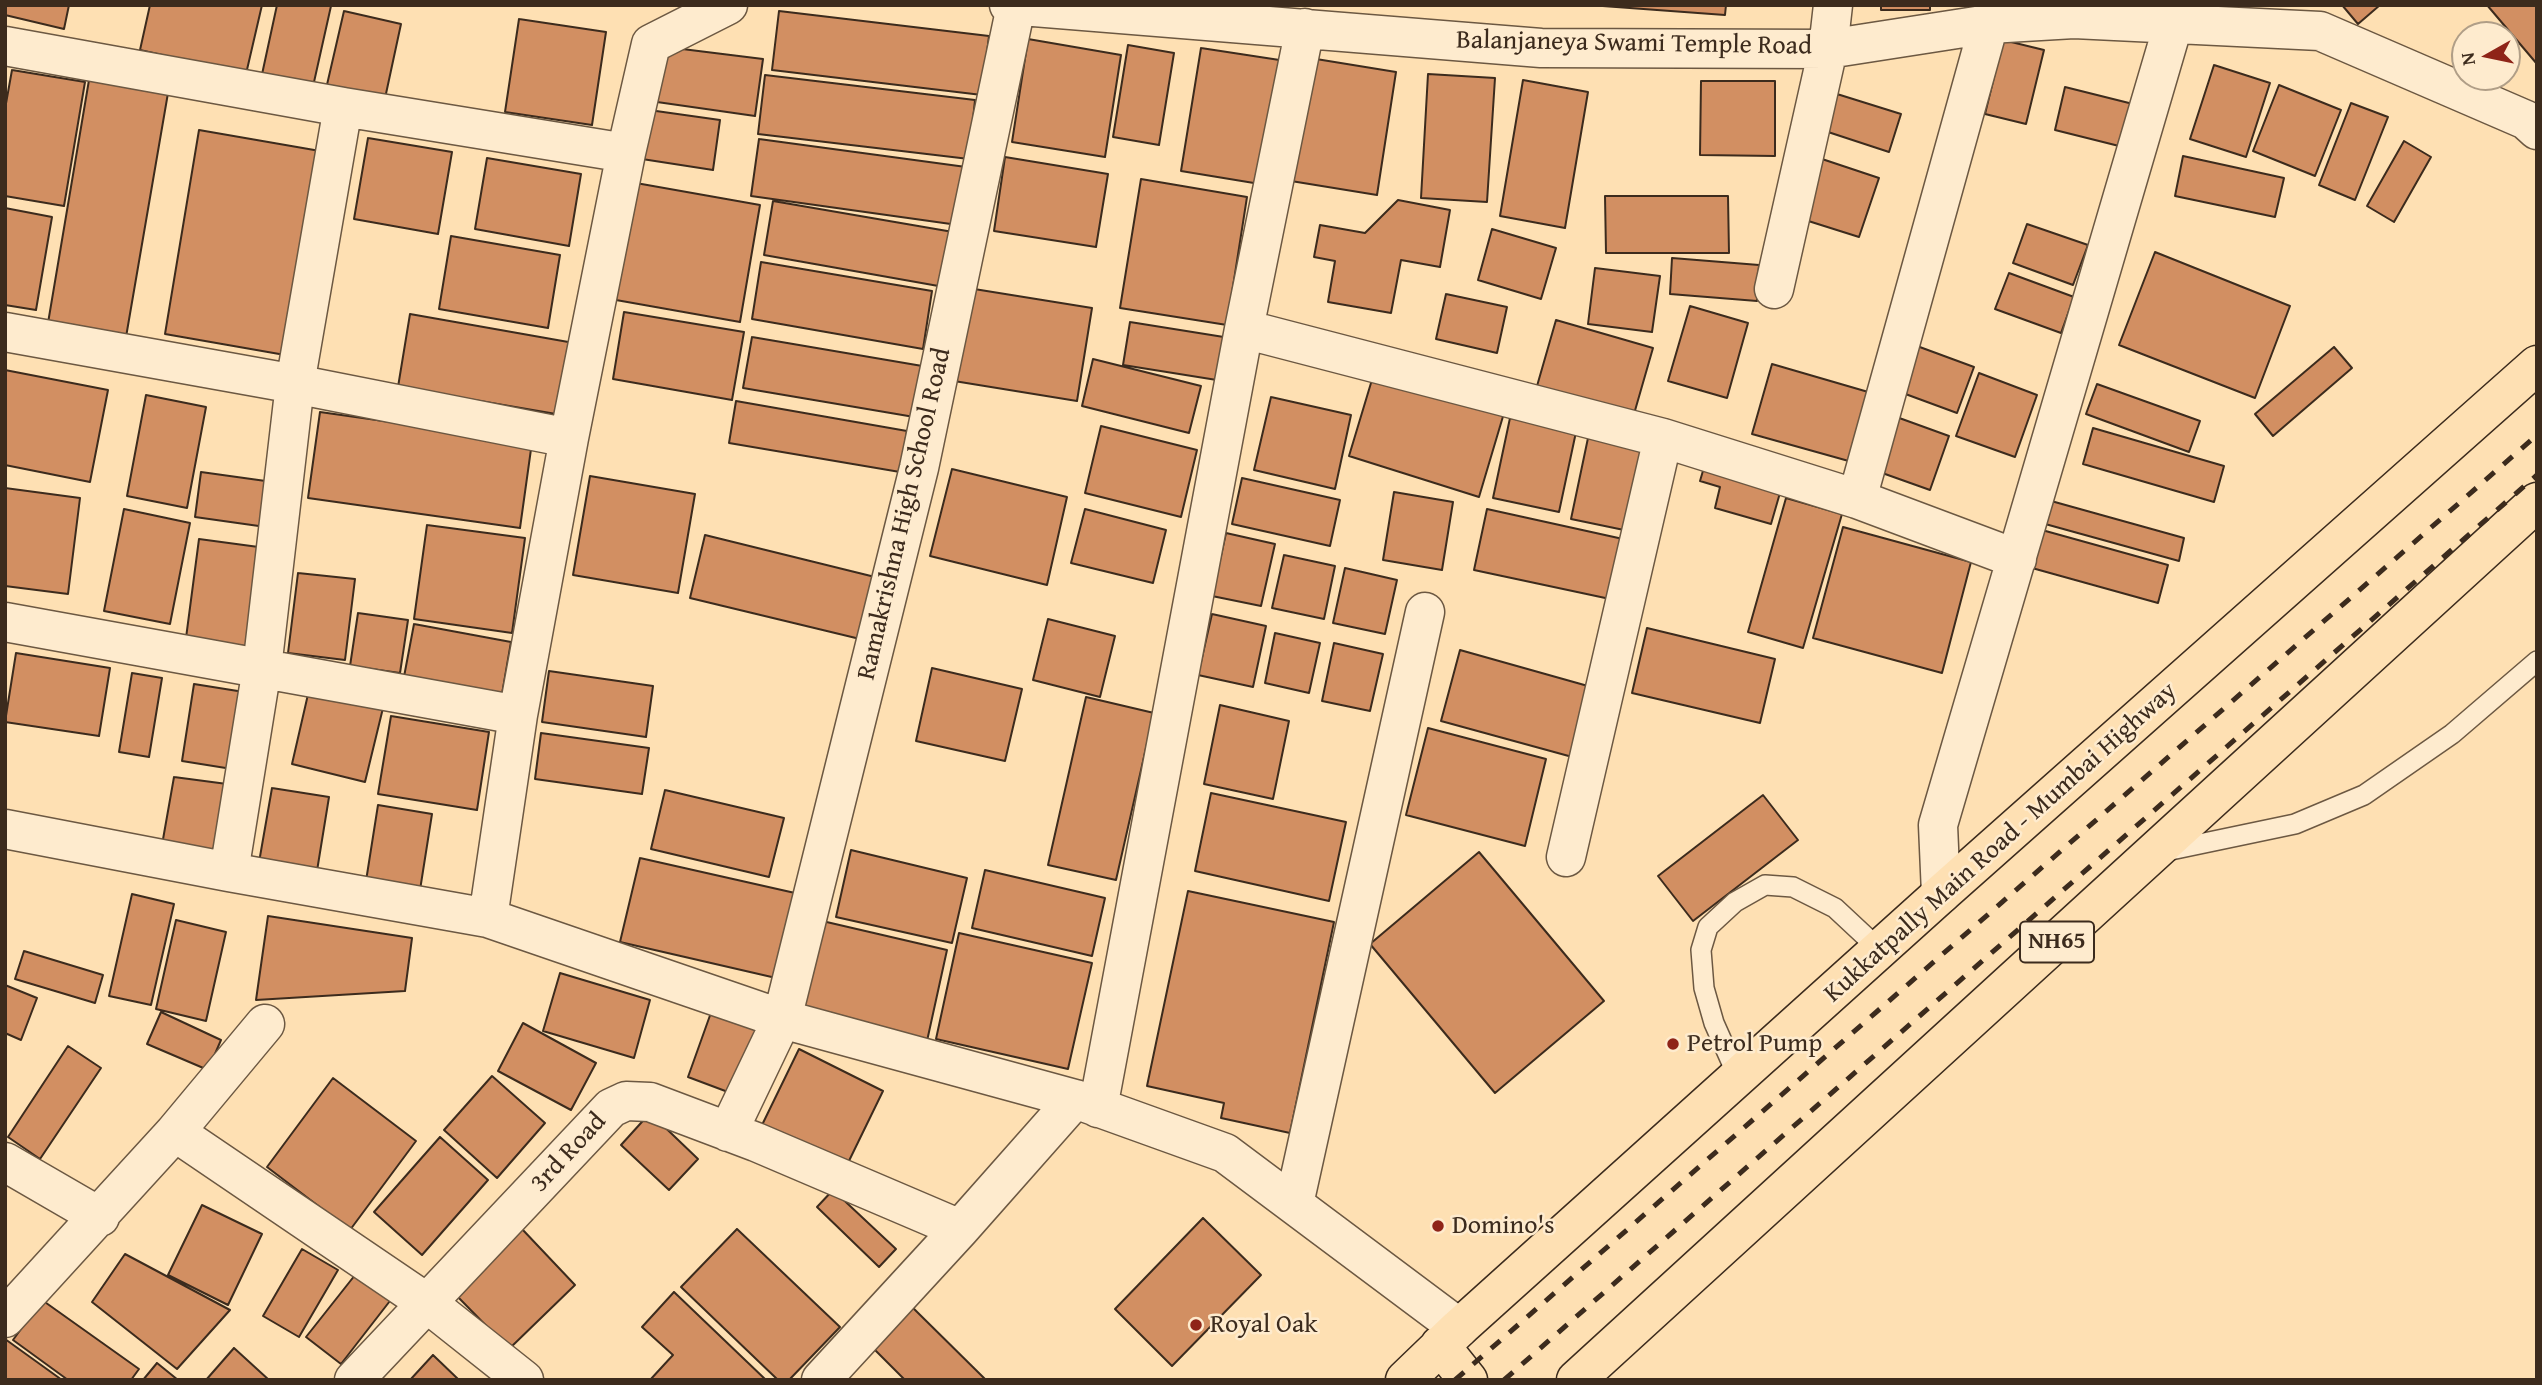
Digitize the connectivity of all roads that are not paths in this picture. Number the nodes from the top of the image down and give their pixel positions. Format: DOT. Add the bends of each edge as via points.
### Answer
graph roads {
  1 [pos="729,5"];
  2 [pos="1009,5"];
  3 [pos="1833,5"];
  4 [pos="1016,6"];
  5 [pos="2183,11"];
  6 [pos="1989,24"];
  7 [pos="1305,28"];
  8 [pos="5,46"];
  9 [pos="1828,49"];
  10 [pos="343,107"];
  11 [pos="2537,130"];
  12 [pos="626,153"];
  13 [pos="1774,289"];
  14 [pos="1244,329"];
  15 [pos="5,332"];
  16 [pos="2537,365"];
  17 [pos="295,384"];
  18 [pos="569,438"];
  19 [pos="1663,438"];
  20 [pos="1857,499"];
  21 [pos="2537,502"];
  22 [pos="2017,559"];
  23 [pos="1425,612"];
  24 [pos="5,622"];
  25 [pos="2537,660"];
  26 [pos="262,668"];
  27 [pos="518,715"];
  28 [pos="5,829"];
  29 [pos="2155,853"];
  30 [pos="1566,856"];
  31 [pos="229,872"];
  32 [pos="1941,894"];
  33 [pos="488,918"];
  34 [pos="1880,950"];
  35 [pos="782,1019"];
  36 [pos="265,1024"];
  37 [pos="1738,1077"];
  38 [pos="1087,1103"];
  39 [pos="175,1132"];
  40 [pos="728,1132"];
  41 [pos="5,1162"];
  42 [pos="1294,1204"];
  43 [pos="100,1217"];
  44 [pos="961,1229"];
  45 [pos="427,1303"];
  46 [pos="5,1318"];
  47 [pos="1450,1337"];
  48 [pos="354,1380"];
  49 [pos="524,1380"];
  50 [pos="821,1380"];
  51 [pos="1405,1380"];
  52 [pos="1468,1380"];
  53 [pos="1576,1380"];
  1 -- 12 [label="street" via="651,44"];
  2 -- 4 [label="street, Balanjaneya Swami Temple Road"];
  3 -- 9 [label="street"];
  4 -- 7 [label="street, Balanjaneya Swami Temple Road"];
  4 -- 35 [label="street, Ramakrishna High School Road" via="919,468"];
  5 -- 6 [label="street, Balanjaneya Swami Temple Road"];
  5 -- 11 [label="street, Balanjaneya Swami Temple Road" via="2320,31 2526,120"];
  5 -- 22 [label="street"];
  6 -- 9 [label="street, Balanjaneya Swami Temple Road"];
  6 -- 20 [label="street"];
  7 -- 9 [label="street, Balanjaneya Swami Temple Road" via="1541,48"];
  7 -- 14 [label="street"];
  8 -- 10 [label="street"];
  9 -- 13 [label="street"];
  10 -- 12 [label="street"];
  10 -- 17 [label="street"];
  12 -- 18 [label="street"];
  14 -- 19 [label="street"];
  14 -- 38 [label="street"];
  15 -- 17 [label="street"];
  16 -- 32 [label="highway, Kukkatpally Main Road - Mumbai Highway"];
  17 -- 18 [label="street"];
  17 -- 26 [label="street"];
  18 -- 27 [label="street"];
  19 -- 20 [label="street"];
  19 -- 30 [label="street"];
  20 -- 22 [label="street"];
  21 -- 29 [label="highway, NH65"];
  22 -- 32 [label="street" via="1938,825"];
  23 -- 42 [label="street"];
  24 -- 26 [label="street"];
  25 -- 29 [label="lane" via="2452,734 2364,795 2295,824"];
  26 -- 27 [label="street"];
  26 -- 31 [label="street"];
  27 -- 33 [label="street"];
  28 -- 31 [label="street"];
  29 -- 53 [label="highway, NH65"];
  31 -- 33 [label="street"];
  32 -- 34 [label="highway, Kukkatpally Main Road - Mumbai Highway"];
  33 -- 35 [label="street"];
  34 -- 37 [label="highway, Kukkatpally Main Road - Mumbai Highway"];
  34 -- 37 [label="lane" via="1835,908 1793,887 1765,885 1735,902 1708,927 1701,950 1703,988"];
  35 -- 38 [label="street"];
  35 -- 40 [label="street, Ramakrishna High School Road"];
  36 -- 39 [label="street"];
  37 -- 47 [label="highway, Kukkatpally Main Road - Mumbai Highway"];
  38 -- 42 [label="street" via="1225,1153"];
  38 -- 44 [label="street"];
  39 -- 43 [label="street"];
  39 -- 45 [label="street"];
  40 -- 44 [label="street, 3rd Road"];
  40 -- 45 [label="street, 3rd Road" via="650,1102 626,1101 611,1108"];
  41 -- 43 [label="street"];
  42 -- 47 [label="street"];
  43 -- 46 [label="street"];
  44 -- 50 [label="street"];
  45 -- 48 [label="street, 3rd Road"];
  45 -- 49 [label="street"];
  47 -- 51 [label="highway, Kukkatpally Main Road - Mumbai Highway"];
  47 -- 52 [label="highway"];
}
